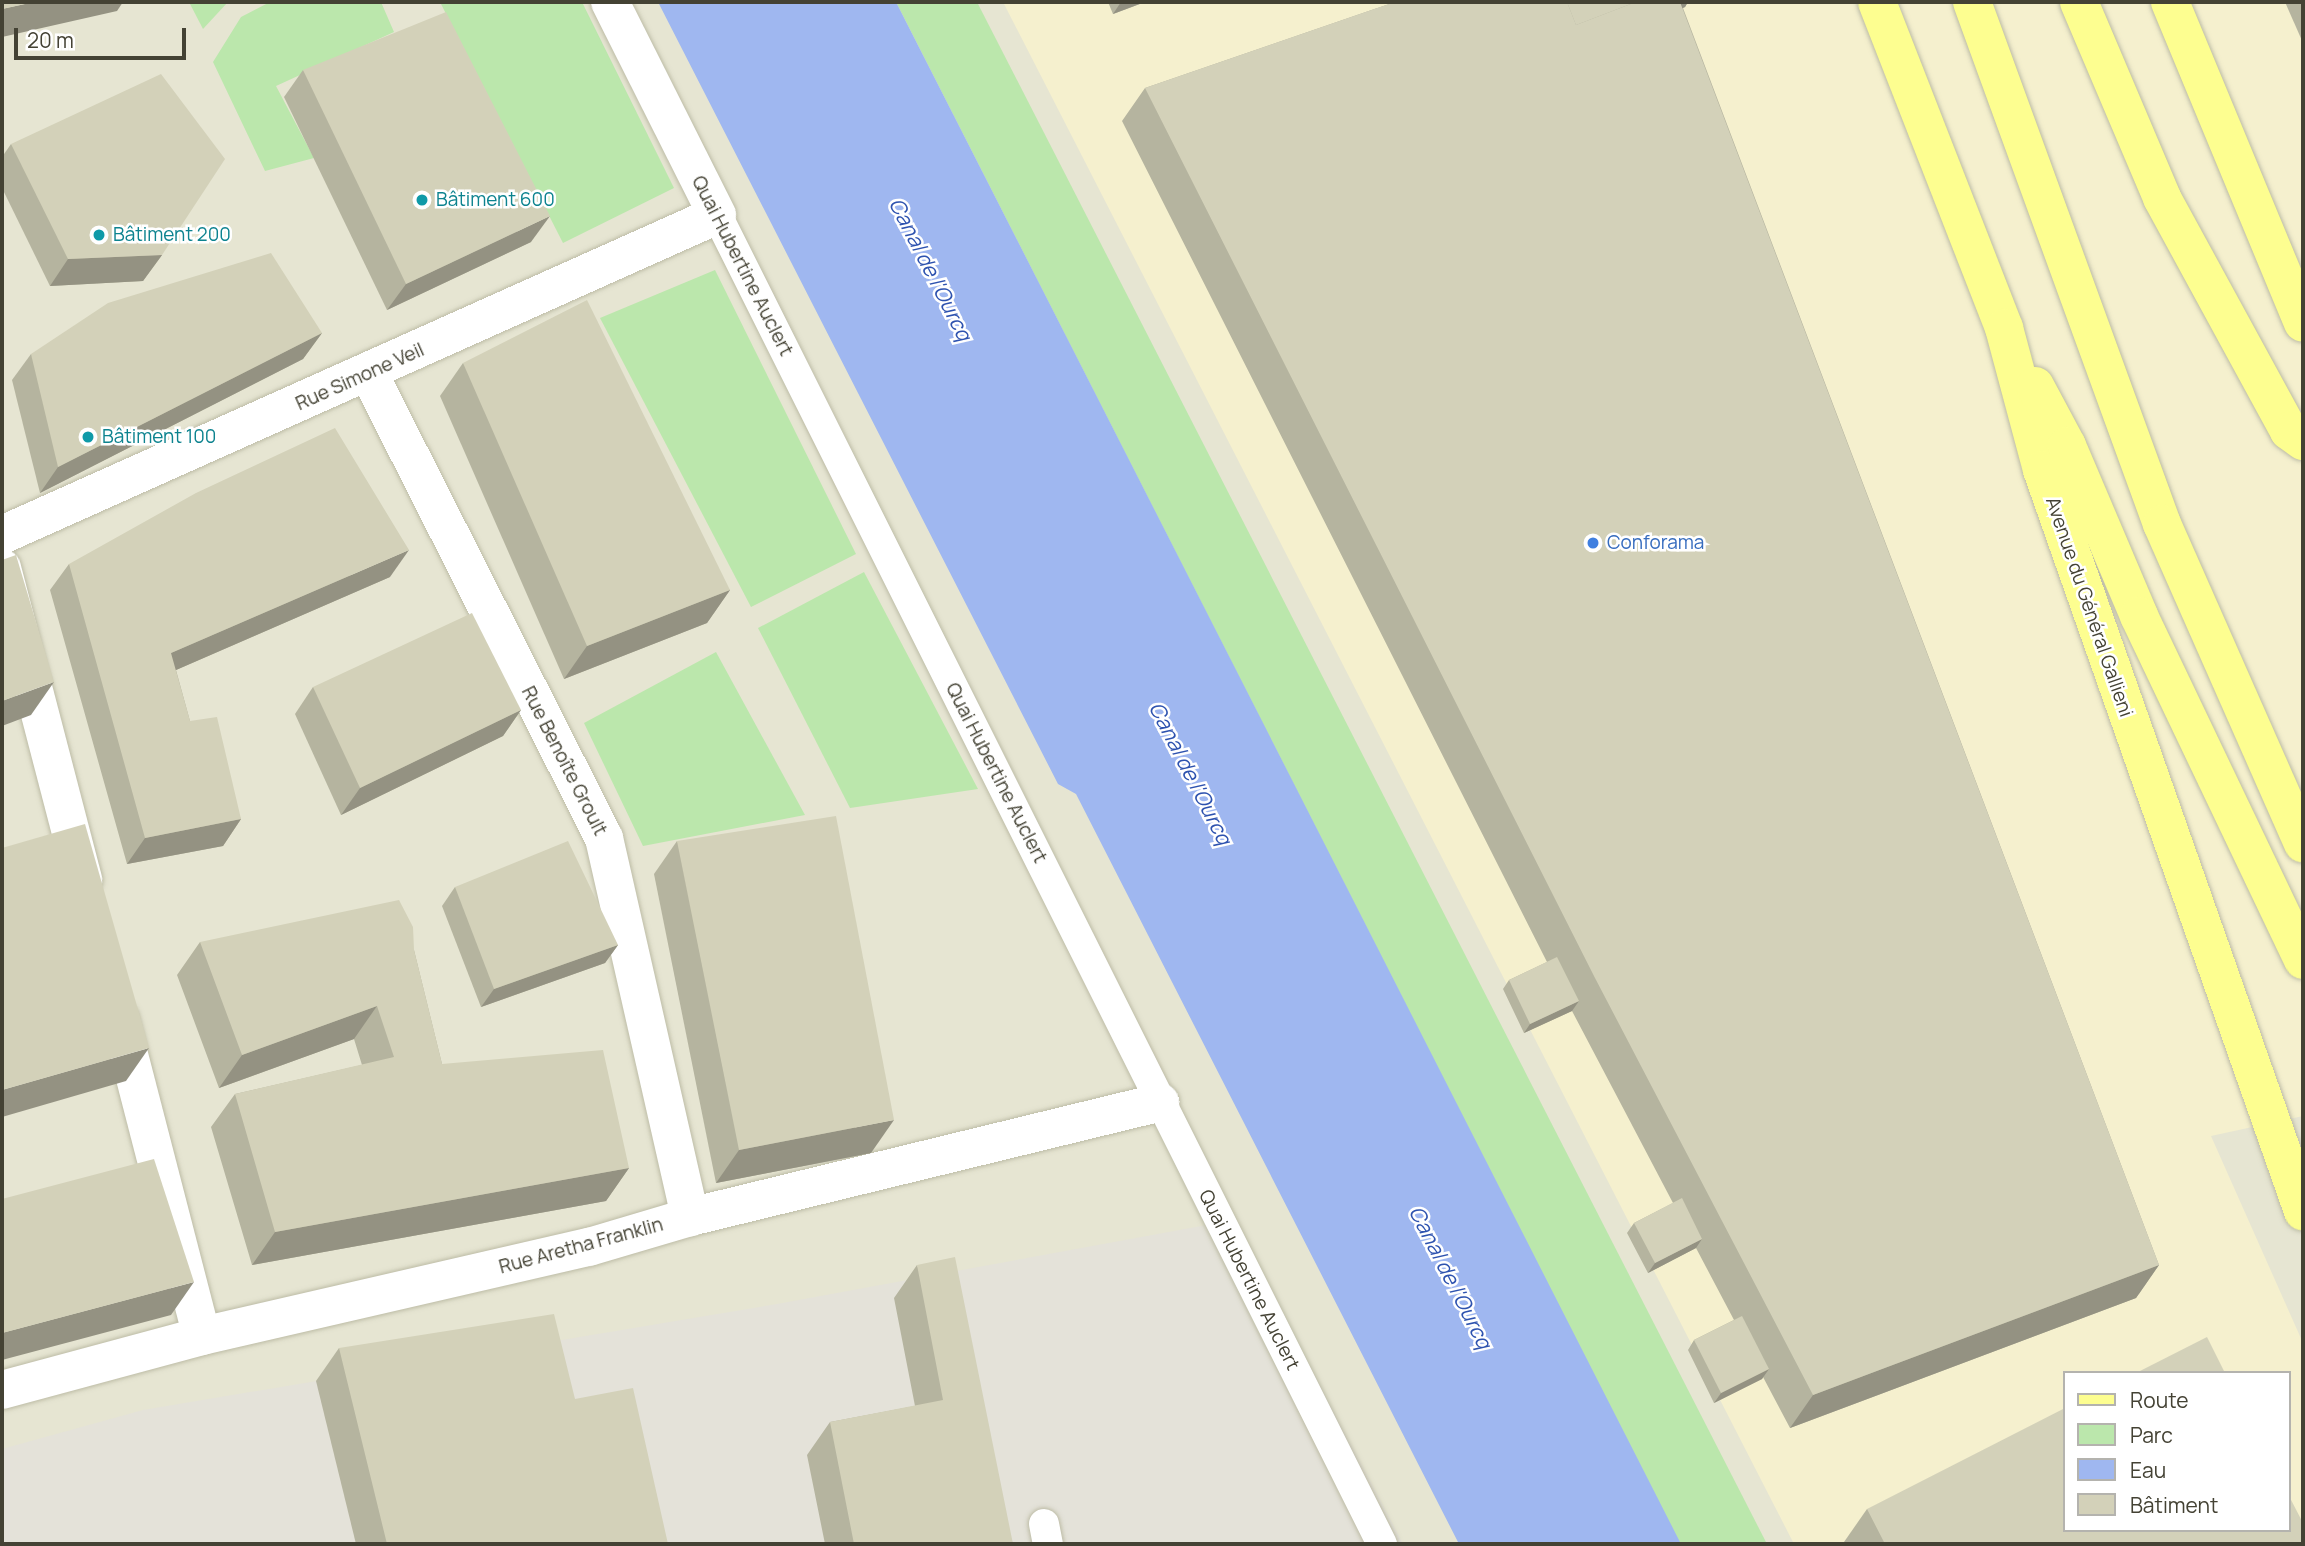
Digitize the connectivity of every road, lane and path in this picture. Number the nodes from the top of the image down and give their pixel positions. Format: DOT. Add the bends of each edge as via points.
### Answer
graph roads {
  1 [pos="610,2"];
  2 [pos="1878,2"];
  3 [pos="1972,2"];
  4 [pos="2079,2"];
  5 [pos="2170,2"];
  6 [pos="717,215"];
  7 [pos="2303,323"];
  8 [pos="2004,328"];
  9 [pos="369,374"];
  10 [pos="2303,441"];
  11 [pos="2,535"];
  12 [pos="2,568"];
  13 [pos="2303,843"];
  14 [pos="93,918"];
  15 [pos="2303,960"];
  16 [pos="111,986"];
  17 [pos="1160,1102"];
  18 [pos="2303,1211"];
  19 [pos="690,1217"];
  20 [pos="202,1336"];
  21 [pos="2,1390"];
  22 [pos="1382,1544"];
  1 -- 6 [label="street, Quai Hubertine Auclert"];
  2 -- 8 [label="main road, Avenue du Général Gallieni"];
  3 -- 13 [label="main road" via="2162,524"];
  4 -- 10 [label="main road" via="2162,198 2289,431"];
  5 -- 7 [label="main road"];
  6 -- 9 [label="street, Rue Simone Veil"];
  6 -- 17 [label="lane, Quai Hubertine Auclert"];
  8 -- 15 [label="main road" via="2067,446 2139,616"];
  8 -- 18 [label="main road, Avenue du Général Gallieni" via="2042,470"];
  9 -- 11 [label="street, Rue Simone Veil"];
  9 -- 19 [label="street, Rue Benoîte Groult" via="604,838"];
  12 -- 14 [label="street"];
  16 -- 20 [label="street"];
  17 -- 19 [label="street, Rue Aretha Franklin"];
  17 -- 22 [label="lane, Quai Hubertine Auclert"];
  19 -- 20 [label="street, Rue Aretha Franklin" via="589,1247"];
  20 -- 21 [label="street, Rue Aretha Franklin"];
}
